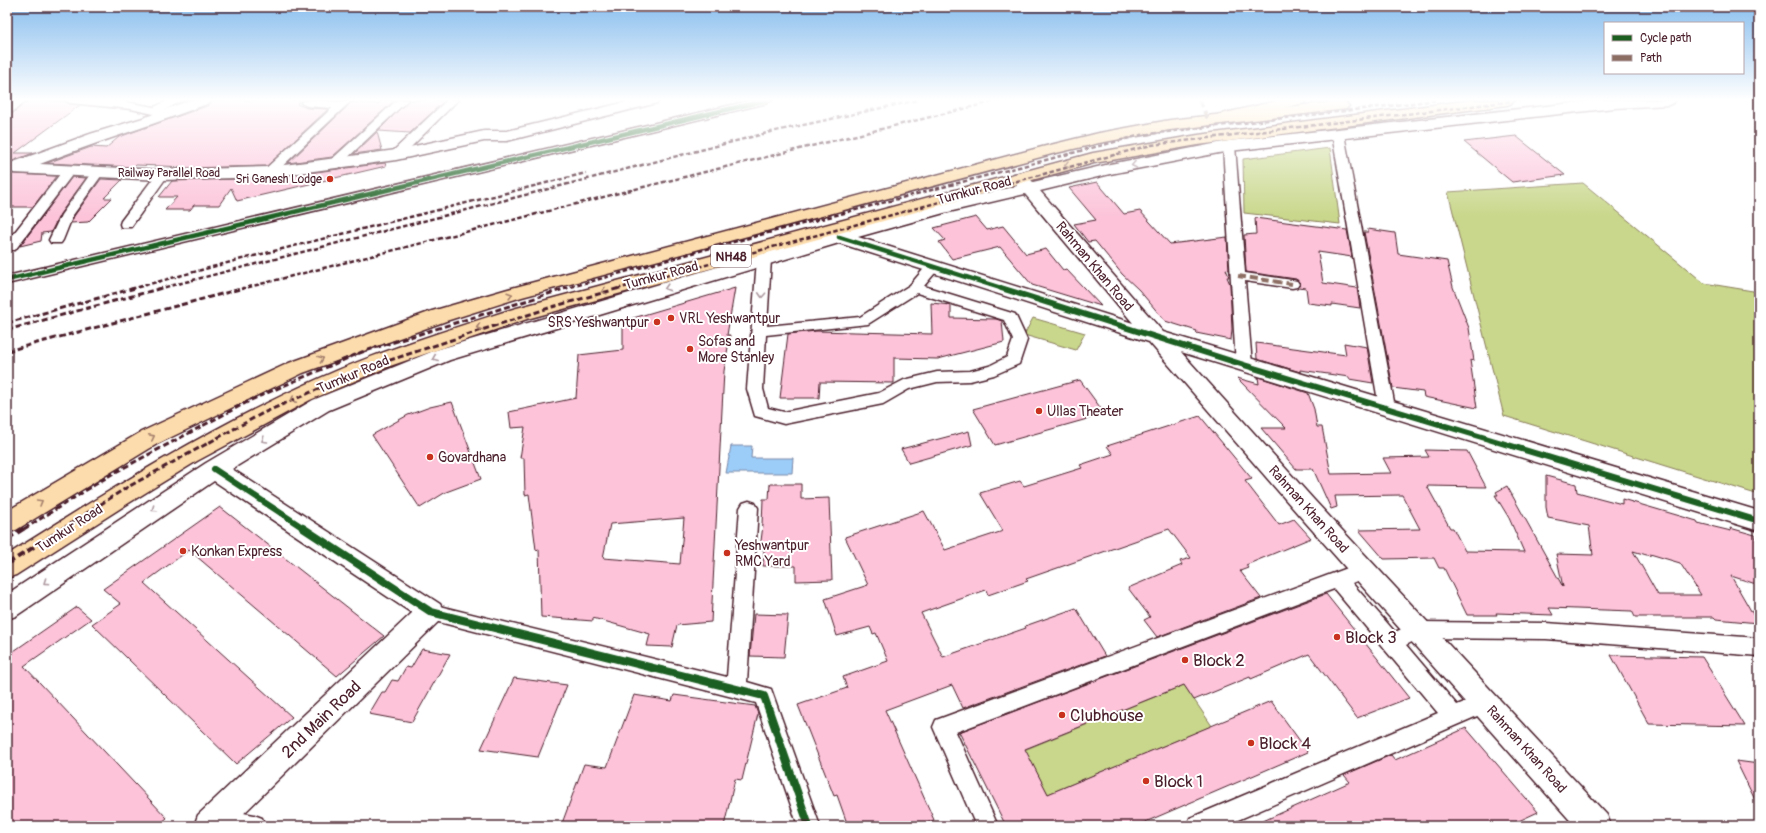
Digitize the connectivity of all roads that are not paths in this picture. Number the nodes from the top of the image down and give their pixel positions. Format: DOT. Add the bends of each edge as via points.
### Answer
graph roads {
  1 [pos="91,139"];
  2 [pos="304,139"];
  3 [pos="361,139"];
  4 [pos="413,139"];
  5 [pos="471,139"];
  6 [pos="603,139"];
  7 [pos="1100,139"];
  8 [pos="1228,139"];
  9 [pos="1250,139"];
  10 [pos="1339,139"];
  11 [pos="1230,146"];
  12 [pos="396,156"];
  13 [pos="335,163"];
  14 [pos="9,169"];
  15 [pos="68,172"];
  16 [pos="98,172"];
  17 [pos="268,172"];
  18 [pos="162,175"];
  19 [pos="1024,183"];
  20 [pos="126,224"];
  21 [pos="839,237"];
  22 [pos="56,240"];
  23 [pos="10,247"];
  24 [pos="764,258"];
  25 [pos="934,267"];
  26 [pos="1238,276"];
  27 [pos="7,280"];
  28 [pos="1292,284"];
  29 [pos="915,288"];
  30 [pos="760,331"];
  31 [pos="1154,336"];
  32 [pos="1244,365"];
  33 [pos="321,396"];
  34 [pos="1387,407"];
  35 [pos="214,470"];
  36 [pos="749,508"];
  37 [pos="1759,521"];
  38 [pos="7,523"];
  39 [pos="7,568"];
  40 [pos="1364,570"];
  41 [pos="1338,580"];
  42 [pos="7,608"];
  43 [pos="431,612"];
  44 [pos="1418,630"];
  45 [pos="1392,643"];
  46 [pos="1759,647"];
  47 [pos="736,689"];
  48 [pos="1484,703"];
  49 [pos="1454,716"];
  50 [pos="213,823"];
  51 [pos="1588,824"];
  52 [pos="254,826"];
  53 [pos="809,826"];
  54 [pos="987,826"];
  55 [pos="1198,826"];
  1 -- 14 [label="street"];
  2 -- 17 [label="street"];
  3 -- 13 [label="street"];
  4 -- 12 [label="street"];
  5 -- 12 [label="street, Railway Parallel Road"];
  6 -- 27 [label="street"];
  38 -- 7 [label="main road, Tumkur Road / NH48, one-way" via="149,438 225,401 296,368 439,316 515,293 1048,150"];
  8 -- 19 [label="main road, Tumkur Road / NH48, one-way" via="1198,140 1100,157"];
  9 -- 11 [label="street"];
  10 -- 34 [label="street"];
  11 -- 19 [label="street, one-way"];
  11 -- 26 [label="street"];
  12 -- 13 [label="street, Railway Parallel Road"];
  13 -- 17 [label="street, Railway Parallel Road"];
  14 -- 15 [label="street, Railway Parallel Road"];
  15 -- 16 [label="street, Railway Parallel Road"];
  15 -- 23 [label="street"];
  16 -- 18 [label="street, Railway Parallel Road"];
  16 -- 22 [label="street" via="67,215"];
  17 -- 18 [label="street, Railway Parallel Road"];
  18 -- 20 [label="street"];
  19 -- 21 [label="street"];
  19 -- 31 [label="street, Rahman Khan Road"];
  19 -- 33 [label="main road, Tumkur Road / NH48, one-way" via="520,314 435,341 370,366"];
  21 -- 24 [label="street"];
  21 -- 25 [label="street"];
  24 -- 30 [label="street, one-way"];
  24 -- 33 [label="street, one-way" via="443,355"];
  25 -- 29 [label="street"];
  25 -- 31 [label="street"];
  26 -- 28 [label="street"];
  26 -- 32 [label="street"];
  29 -- 30 [label="street" via="863,321"];
  29 -- 30 [label="street" via="1010,317 1020,340 1014,360 994,370 937,378 904,386 883,398 784,418 761,412 755,389"];
  31 -- 32 [label="street"];
  31 -- 40 [label="street, Rahman Khan Road"];
  32 -- 34 [label="street"];
  33 -- 35 [label="street, one-way"];
  33 -- 39 [label="main road, Tumkur Road / NH48, one-way" via="233,430 151,476"];
  34 -- 37 [label="street"];
  35 -- 42 [label="street, one-way"];
  35 -- 43 [label="street"];
  36 -- 47 [label="street"];
  40 -- 41 [label="street"];
  40 -- 44 [label="street, Rahman Khan Road"];
  41 -- 45 [label="street"];
  41 -- 54 [label="street" via="942,727"];
  43 -- 47 [label="street"];
  43 -- 50 [label="street, 2nd Main Road"];
  44 -- 45 [label="street"];
  44 -- 46 [label="street" via="1546,631"];
  44 -- 48 [label="street, Rahman Khan Road"];
  45 -- 49 [label="street"];
  47 -- 53 [label="street" via="764,696"];
  48 -- 49 [label="street"];
  48 -- 51 [label="street, Rahman Khan Road"];
  49 -- 55 [label="street"];
  50 -- 52 [label="street"];
}
